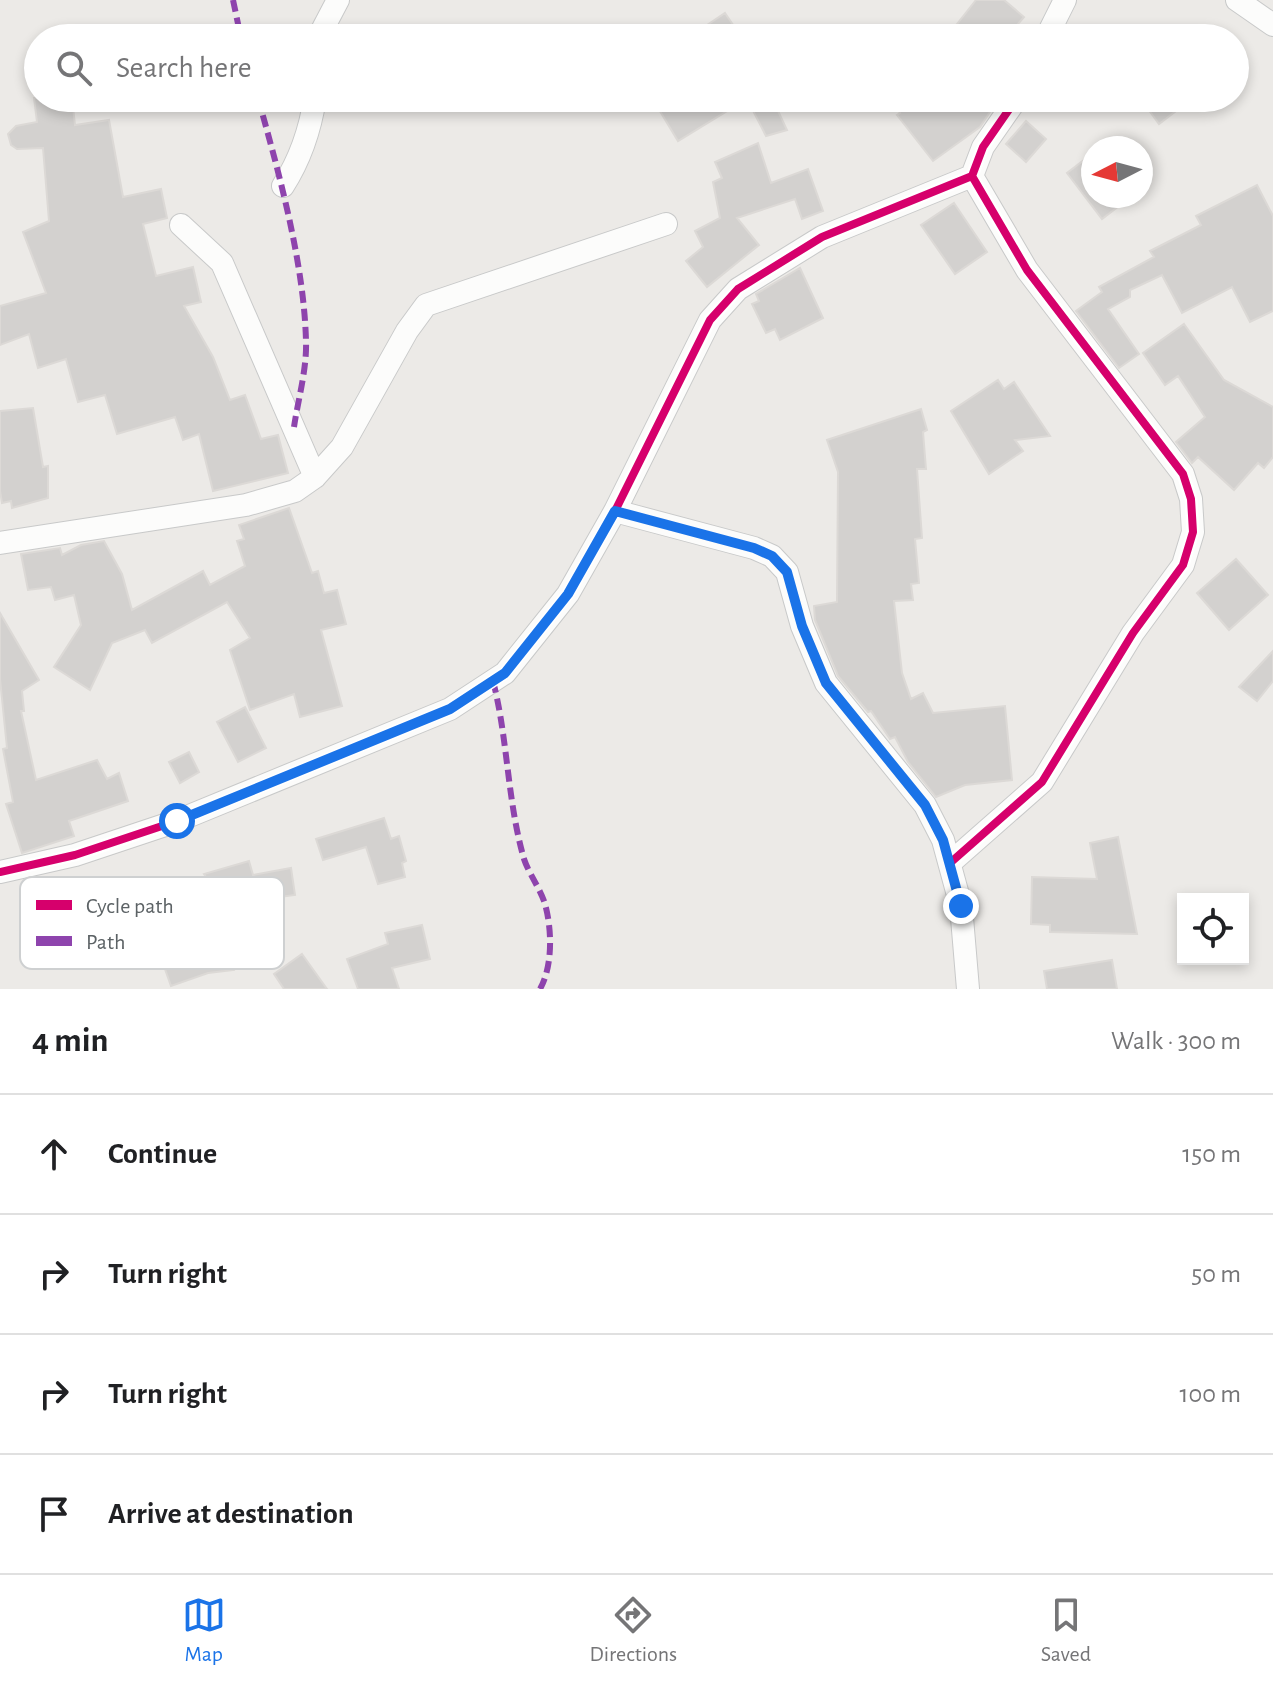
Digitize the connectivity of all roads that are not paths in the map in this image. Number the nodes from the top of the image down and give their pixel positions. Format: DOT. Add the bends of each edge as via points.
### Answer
graph roads {
  1 [pos="338,0"];
  2 [pos="1065,0"];
  3 [pos="1237,0"];
  4 [pos="325,24"];
  5 [pos="1053,24"];
  6 [pos="1273,25"];
  7 [pos="313,112"];
  8 [pos="1007,112"];
  9 [pos="972,176"];
  10 [pos="283,186"];
  11 [pos="666,224"];
  12 [pos="181,225"];
  13 [pos="315,477"];
  14 [pos="615,511"];
  15 [pos="0,543"];
  16 [pos="950,863"];
  17 [pos="0,872"];
  18 [pos="968,989"];
  1 -- 4 [label="street"];
  2 -- 5 [label="street"];
  3 -- 6 [label="street"];
  7 -- 10 [label="street" via="299,161"];
  8 -- 9 [label="street" via="983,147"];
  9 -- 14 [label="street" via="822,237 738,289 710,320"];
  9 -- 16 [label="street" via="1027,270 1183,474 1193,532 1183,565 1133,633 1042,782"];
  11 -- 13 [label="street" via="426,305 342,447"];
  12 -- 13 [label="street" via="222,263"];
  13 -- 15 [label="street" via="295,491 246,505"];
  14 -- 16 [label="street" via="772,556 787,572 826,683 925,805"];
  14 -- 17 [label="street" via="568,594 505,673 450,709 177,821 75,855"];
  16 -- 18 [label="street" via="961,906"];
}
